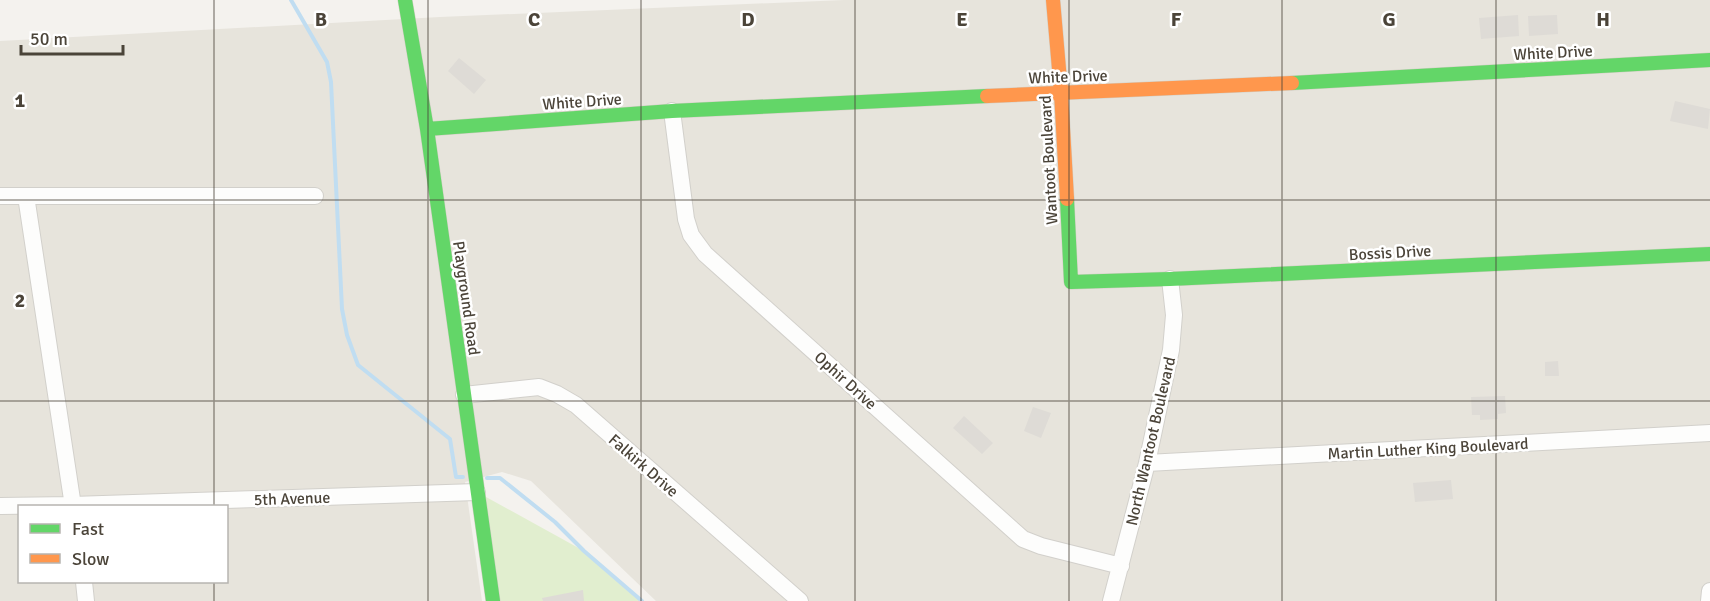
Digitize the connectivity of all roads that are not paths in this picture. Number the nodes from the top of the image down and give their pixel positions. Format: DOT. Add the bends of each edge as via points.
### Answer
graph roads {
  1 [pos="405,0"];
  2 [pos="1053,0"];
  3 [pos="1710,60"];
  4 [pos="1061,92"];
  5 [pos="672,111"];
  6 [pos="427,129"];
  7 [pos="315,195"];
  8 [pos="0,196"];
  9 [pos="26,196"];
  10 [pos="1710,254"];
  11 [pos="1170,279"];
  12 [pos="1071,282"];
  13 [pos="464,395"];
  14 [pos="1710,433"];
  15 [pos="1147,463"];
  16 [pos="477,492"];
  17 [pos="73,505"];
  18 [pos="102,505"];
  19 [pos="0,506"];
  20 [pos="18,506"];
  21 [pos="1121,566"];
  22 [pos="84,583"];
  23 [pos="1710,591"];
  24 [pos="86,601"];
  25 [pos="492,601"];
  26 [pos="800,601"];
  27 [pos="1111,601"];
  28 [pos="1709,601"];
  1 -- 6 [label="street, Playground Road"];
  2 -- 4 [label="street, Wantoot Boulevard"];
  3 -- 4 [label="street, White Drive"];
  4 -- 5 [label="street, White Drive"];
  4 -- 12 [label="street, Wantoot Boulevard"];
  5 -- 6 [label="street, White Drive"];
  5 -- 21 [label="street, Ophir Drive" via="686,219 691,235 705,254 1023,539"];
  6 -- 13 [label="street, Playground Road"];
  7 -- 9 [label="street"];
  8 -- 9 [label="street"];
  9 -- 17 [label="street"];
  10 -- 11 [label="street, Bossis Drive"];
  11 -- 12 [label="street, Bossis Drive"];
  11 -- 15 [label="street, North Wantoot Boulevard" via="1174,315 1171,350"];
  13 -- 16 [label="street, Playground Road"];
  13 -- 26 [label="street, Falkirk Drive" via="539,387 576,405"];
  14 -- 15 [label="street, Martin Luther King Boulevard"];
  15 -- 21 [label="street, North Wantoot Boulevard"];
  16 -- 18 [label="street, 5th Avenue"];
  16 -- 25 [label="street, Playground Road"];
  19 -- 20 [label="street, 5th Avenue"];
  21 -- 27 [label="street, North Wantoot Boulevard"];
  22 -- 24 [label="street"];
  23 -- 28 [label="street"];
}
